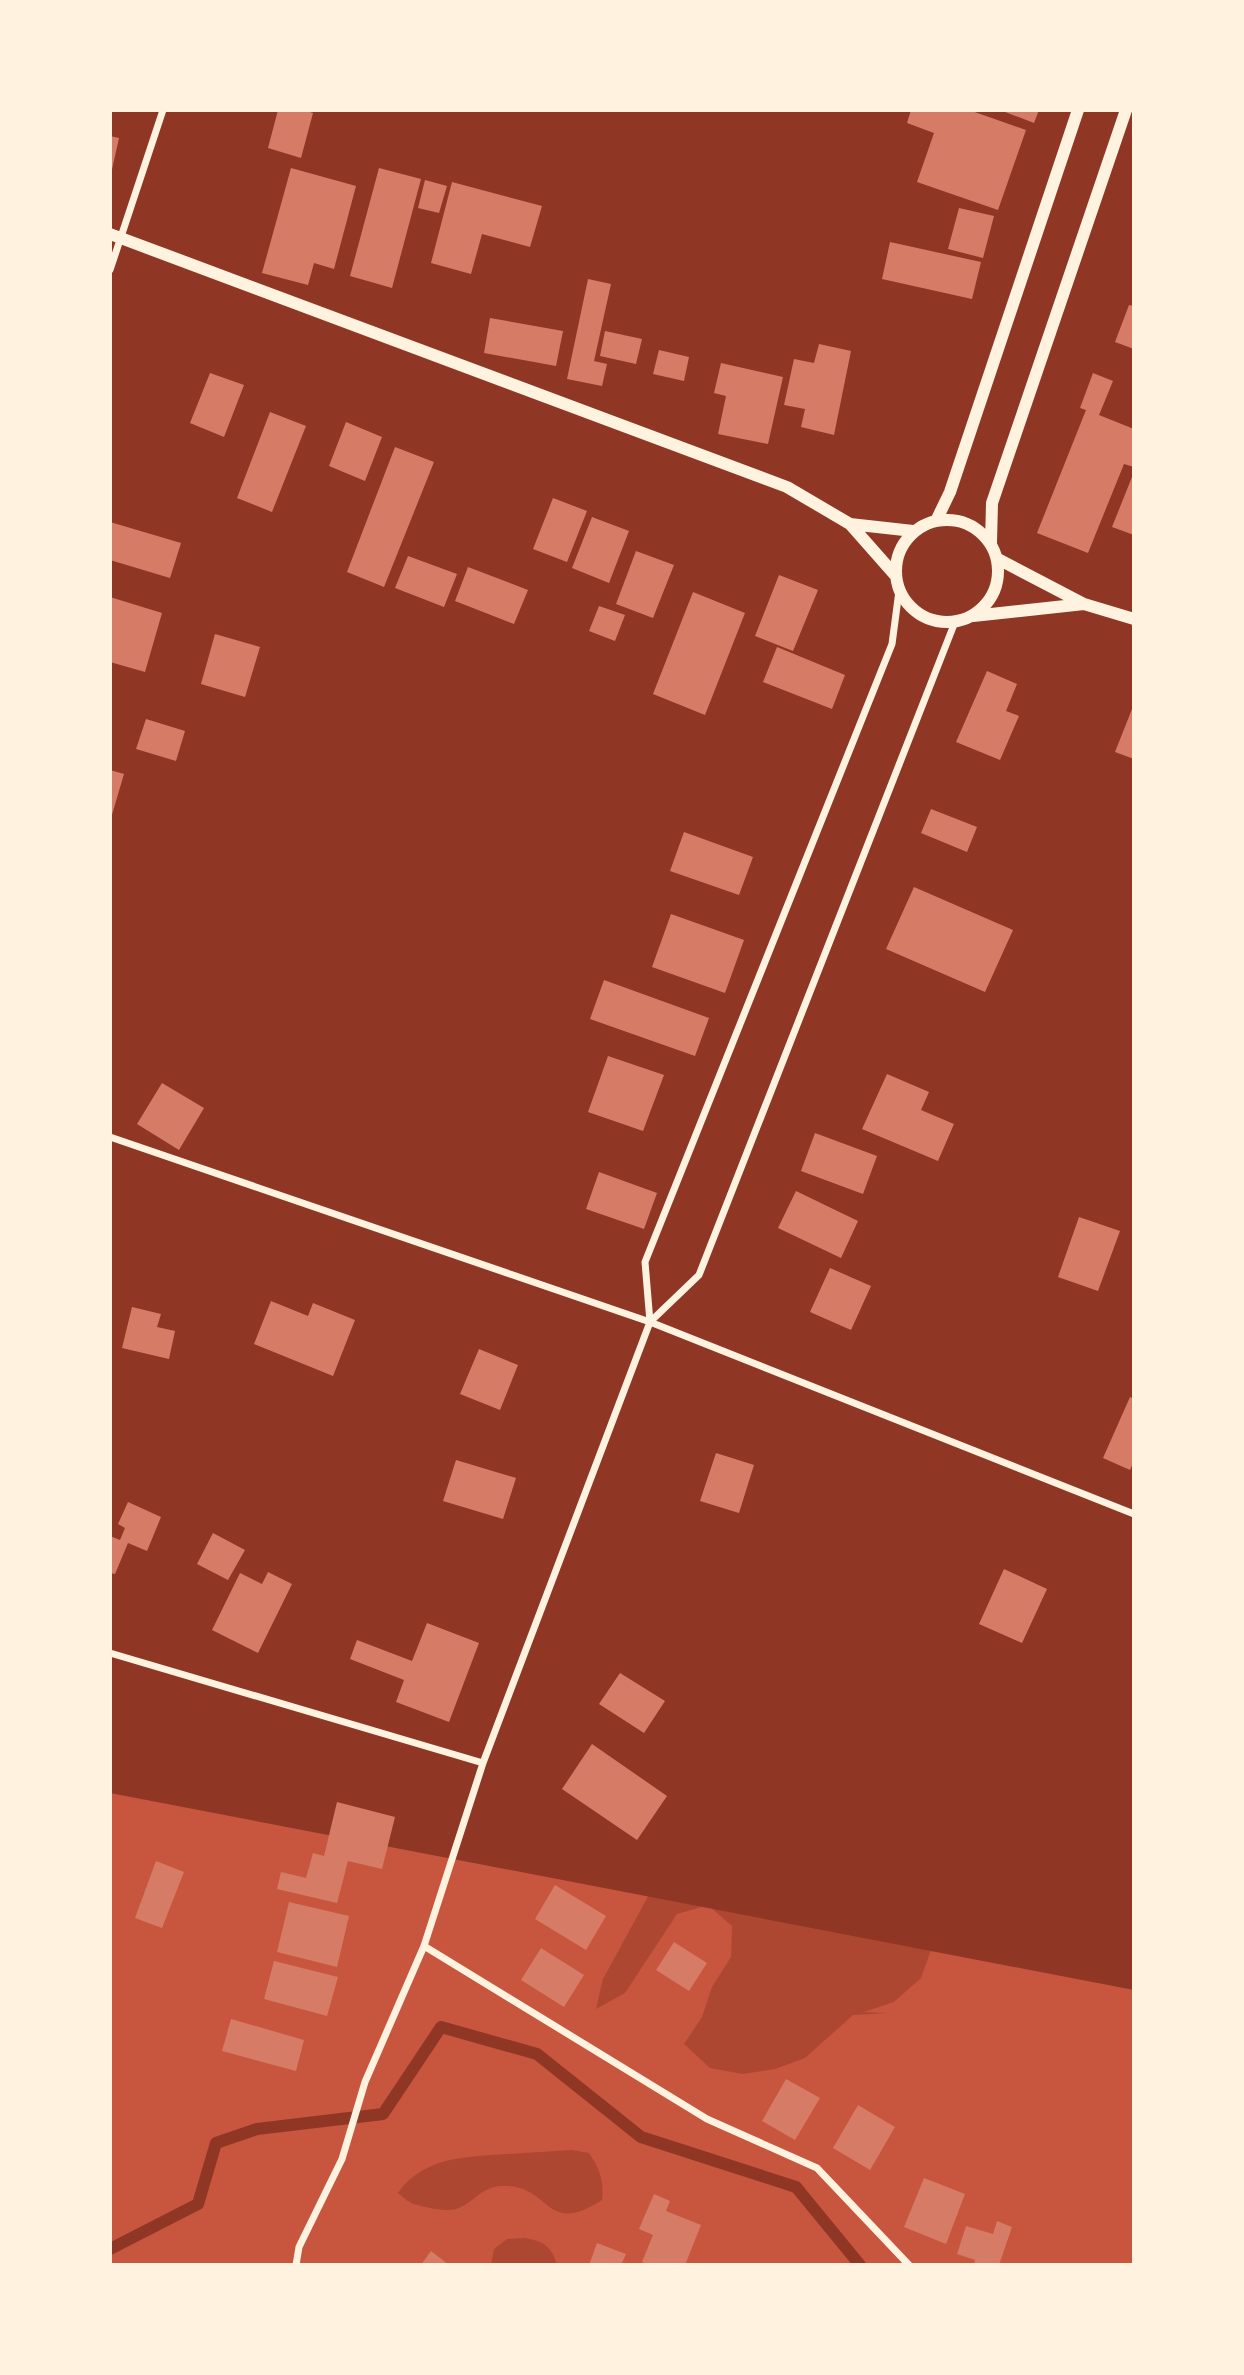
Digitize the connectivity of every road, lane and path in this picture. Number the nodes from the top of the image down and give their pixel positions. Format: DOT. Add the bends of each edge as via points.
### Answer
graph roads {
  1 [pos="163,110"];
  2 [pos="1078,110"];
  3 [pos="1126,110"];
  4 [pos="115,236"];
  5 [pos="110,270"];
  6 [pos="936,521"];
  7 [pos="850,524"];
  8 [pos="913,531"];
  9 [pos="990,543"];
  10 [pos="998,559"];
  11 [pos="895,575"];
  12 [pos="899,591"];
  13 [pos="1084,604"];
  14 [pos="971,617"];
  15 [pos="1134,619"];
  16 [pos="955,622"];
  17 [pos="110,1137"];
  18 [pos="650,1322"];
  19 [pos="1134,1514"];
  20 [pos="110,1653"];
  21 [pos="483,1763"];
  22 [pos="424,1946"];
  23 [pos="296,2265"];
  24 [pos="909,2265"];
  1 -- 4 [label="street"];
  2 -- 6 [label="street" via="950,492"];
  3 -- 9 [label="street" via="992,503"];
  4 -- 5 [label="street"];
  4 -- 7 [label="street" via="787,487"];
  6 -- 8 [label="street"];
  6 -- 9 [label="street" via="964,523"];
  7 -- 8 [label="street"];
  7 -- 11 [label="street"];
  8 -- 11 [label="street" via="902,544"];
  9 -- 10 [label="street"];
  10 -- 13 [label="street"];
  10 -- 14 [label="street" via="995,592"];
  11 -- 12 [label="street"];
  12 -- 16 [label="street" via="908,606 922,616"];
  12 -- 18 [label="street" via="892,644 645,1262"];
  13 -- 14 [label="street"];
  13 -- 15 [label="street"];
  14 -- 16 [label="street"];
  16 -- 18 [label="street" via="699,1275"];
  17 -- 18 [label="street"];
  18 -- 19 [label="street"];
  18 -- 21 [label="street"];
  20 -- 21 [label="street"];
  21 -- 22 [label="street"];
  22 -- 23 [label="street" via="365,2082 342,2159 299,2247"];
  22 -- 24 [label="street" via="707,2119 817,2168"];
}
